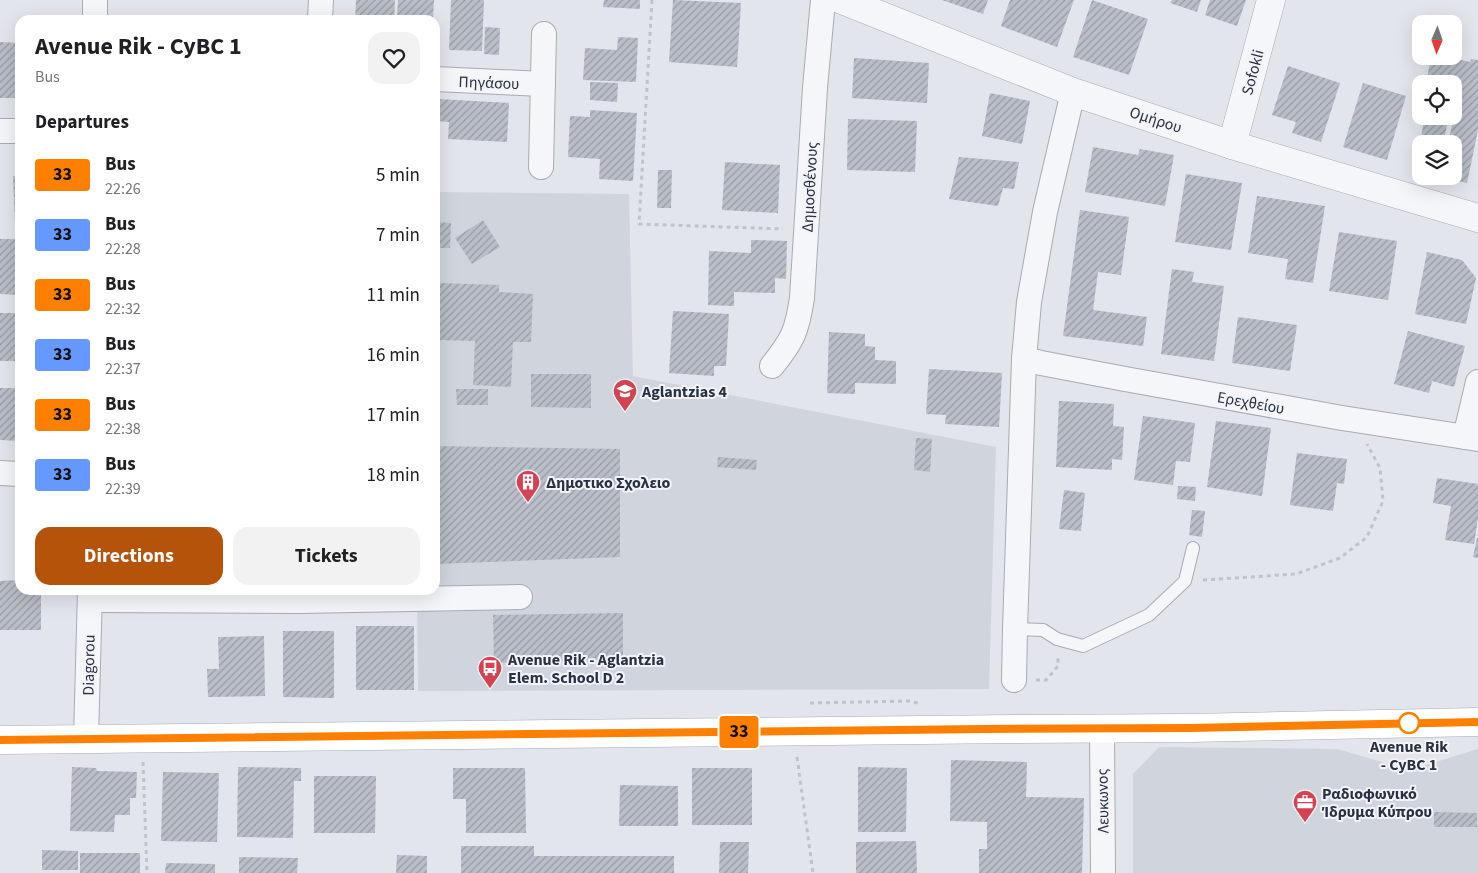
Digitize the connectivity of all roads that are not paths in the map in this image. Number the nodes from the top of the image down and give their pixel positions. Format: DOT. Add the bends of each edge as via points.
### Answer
graph roads {
  1 [pos="95,0"];
  2 [pos="321,0"];
  3 [pos="823,0"];
  4 [pos="842,0"];
  5 [pos="1271,0"];
  6 [pos="95,15"];
  7 [pos="320,15"];
  8 [pos="544,34"];
  9 [pos="440,79"];
  10 [pos="543,84"];
  11 [pos="1073,92"];
  12 [pos="0,131"];
  13 [pos="15,131"];
  14 [pos="1232,145"];
  15 [pos="541,167"];
  16 [pos="1478,218"];
  17 [pos="1024,359"];
  18 [pos="772,366"];
  19 [pos="1478,382"];
  20 [pos="1472,438"];
  21 [pos="0,473"];
  22 [pos="15,474"];
  23 [pos="1193,548"];
  24 [pos="90,595"];
  25 [pos="299,595"];
  26 [pos="520,597"];
  27 [pos="1015,629"];
  28 [pos="1014,680"];
  29 [pos="1478,722"];
  30 [pos="1102,729"];
  31 [pos="86,739"];
  32 [pos="0,740"];
  33 [pos="1103,873"];
  1 -- 6 [label="street"];
  2 -- 7 [label="street"];
  3 -- 18 [label="street, Δημοσθένους" via="799,320 789,346"];
  4 -- 11 [label="street, Ομήρου"];
  5 -- 14 [label="street, Sofokli"];
  8 -- 10 [label="street, Πηγάσου"];
  9 -- 10 [label="street, Πηγάσου"];
  10 -- 15 [label="street, Πηγάσου"];
  11 -- 14 [label="street, Ομήρου"];
  11 -- 17 [label="street" via="1045,212 1029,302"];
  12 -- 13 [label="street"];
  14 -- 16 [label="street, Ομήρου"];
  17 -- 20 [label="street, Ερεχθείου" via="1370,423"];
  17 -- 27 [label="street"];
  19 -- 20 [label="street"];
  21 -- 22 [label="street"];
  23 -- 27 [label="lane" via="1185,581 1149,615 1084,646 1057,639 1043,630"];
  24 -- 25 [label="street"];
  24 -- 31 [label="street, Diagorou"];
  25 -- 26 [label="street"];
  27 -- 28 [label="street"];
  29 -- 30 [label="main road"];
  30 -- 31 [label="main road"];
  30 -- 33 [label="street, Λευκωνος"];
  31 -- 32 [label="main road"];
}
